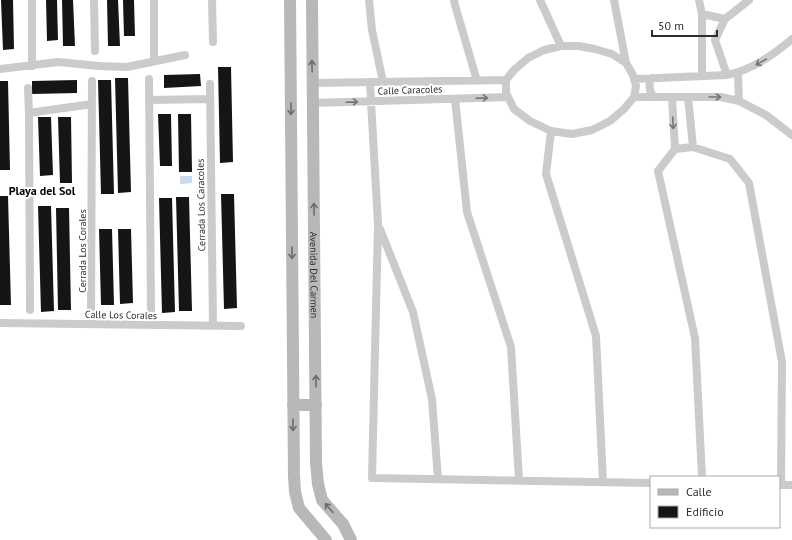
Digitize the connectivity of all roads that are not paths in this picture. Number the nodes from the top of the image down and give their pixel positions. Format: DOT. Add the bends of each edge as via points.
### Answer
graph roads {
  1 [pos="32,0"];
  2 [pos="94,0"];
  3 [pos="154,0"];
  4 [pos="212,0"];
  5 [pos="290,0"];
  6 [pos="312,0"];
  7 [pos="369,0"];
  8 [pos="454,0"];
  9 [pos="540,0"];
  10 [pos="614,0"];
  11 [pos="699,0"];
  12 [pos="749,0"];
  13 [pos="702,14"];
  14 [pos="725,19"];
  15 [pos="290,32"];
  16 [pos="312,32"];
  17 [pos="792,39"];
  18 [pos="702,40"];
  19 [pos="715,40"];
  20 [pos="213,42"];
  21 [pos="561,46"];
  22 [pos="95,51"];
  23 [pos="185,55"];
  24 [pos="154,61"];
  25 [pos="626,63"];
  26 [pos="32,66"];
  27 [pos="0,69"];
  28 [pos="738,73"];
  29 [pos="702,76"];
  30 [pos="727,76"];
  31 [pos="652,78"];
  32 [pos="149,79"];
  33 [pos="634,79"];
  34 [pos="506,80"];
  35 [pos="92,81"];
  36 [pos="429,81"];
  37 [pos="478,81"];
  38 [pos="370,82"];
  39 [pos="383,82"];
  40 [pos="313,83"];
  41 [pos="210,84"];
  42 [pos="28,88"];
  43 [pos="508,97"];
  44 [pos="634,97"];
  45 [pos="654,97"];
  46 [pos="672,97"];
  47 [pos="688,97"];
  48 [pos="210,99"];
  49 [pos="455,99"];
  50 [pos="149,100"];
  51 [pos="430,100"];
  52 [pos="739,101"];
  53 [pos="371,102"];
  54 [pos="313,103"];
  55 [pos="92,104"];
  56 [pos="29,113"];
  57 [pos="551,131"];
  58 [pos="792,135"];
  59 [pos="693,147"];
  60 [pos="675,149"];
  61 [pos="291,156"];
  62 [pos="313,156"];
  63 [pos="378,224"];
  64 [pos="30,310"];
  65 [pos="151,311"];
  66 [pos="0,323"];
  67 [pos="91,324"];
  68 [pos="213,326"];
  69 [pos="241,326"];
  70 [pos="293,405"];
  71 [pos="316,405"];
  72 [pos="702,476"];
  73 [pos="438,479"];
  74 [pos="519,480"];
  75 [pos="603,482"];
  76 [pos="650,483"];
  77 [pos="780,485"];
  78 [pos="792,485"];
  79 [pos="326,540"];
  80 [pos="351,540"];
  1 -- 26 [label="street"];
  2 -- 22 [label="street"];
  3 -- 24 [label="street"];
  4 -- 20 [label="street"];
  5 -- 15 [label="main road"];
  6 -- 16 [label="main road, Avenida Del Carmen"];
  7 -- 39 [label="street" via="372,30"];
  8 -- 37 [label="street"];
  9 -- 21 [label="street"];
  10 -- 25 [label="street"];
  11 -- 13 [label="street"];
  12 -- 14 [label="street"];
  13 -- 14 [label="street"];
  13 -- 18 [label="street"];
  14 -- 19 [label="street"];
  15 -- 16 [label="main road"];
  15 -- 61 [label="main road, one-way"];
  40 -- 16 [label="main road, Avenida Del Carmen, one-way"];
  17 -- 28 [label="street, one-way" via="765,60"];
  18 -- 19 [label="street"];
  18 -- 29 [label="street"];
  19 -- 30 [label="street"];
  21 -- 25 [label="street" via="595,49 612,54"];
  21 -- 34 [label="street" via="544,50 528,58"];
  23 -- 24 [label="street"];
  24 -- 26 [label="street" via="127,67 58,62"];
  25 -- 33 [label="street"];
  26 -- 27 [label="street"];
  28 -- 30 [label="street"];
  28 -- 52 [label="street"];
  29 -- 30 [label="street"];
  29 -- 31 [label="street"];
  31 -- 33 [label="street"];
  31 -- 45 [label="street" via="650,90"];
  32 -- 50 [label="street"];
  33 -- 44 [label="street"];
  34 -- 37 [label="street, Calle Caracoles"];
  34 -- 43 [label="street"];
  35 -- 55 [label="street, Cerrada Los Corales"];
  36 -- 37 [label="street, Calle Caracoles"];
  36 -- 39 [label="street, Calle Caracoles"];
  36 -- 51 [label="street"];
  38 -- 39 [label="street, Calle Caracoles"];
  38 -- 40 [label="street, Calle Caracoles"];
  38 -- 53 [label="street"];
  40 -- 54 [label="main road, Avenida Del Carmen"];
  41 -- 48 [label="street, Cerrada Los Caracoles"];
  42 -- 56 [label="street"];
  49 -- 43 [label="street, Calle Caracoles, one-way"];
  43 -- 57 [label="street" via="514,109 530,121"];
  44 -- 45 [label="street"];
  44 -- 57 [label="street" via="610,121 592,130 572,134"];
  45 -- 46 [label="street"];
  46 -- 47 [label="street"];
  46 -- 60 [label="street, one-way"];
  47 -- 52 [label="street, one-way" via="722,97"];
  47 -- 59 [label="street"];
  48 -- 50 [label="street"];
  48 -- 68 [label="street, Cerrada Los Caracoles"];
  49 -- 51 [label="street, Calle Caracoles"];
  49 -- 74 [label="street" via="467,212 511,347"];
  50 -- 65 [label="street"];
  51 -- 53 [label="street, Calle Caracoles"];
  52 -- 58 [label="street" via="766,115"];
  54 -- 53 [label="street, Calle Caracoles, one-way"];
  53 -- 63 [label="street"];
  54 -- 62 [label="main road, Avenida Del Carmen"];
  55 -- 56 [label="street"];
  55 -- 67 [label="street, Cerrada Los Corales"];
  56 -- 64 [label="street"];
  57 -- 75 [label="street" via="546,174 596,336"];
  59 -- 60 [label="street"];
  59 -- 77 [label="street" via="730,158 749,183 782,362"];
  60 -- 72 [label="street" via="658,171 695,338"];
  61 -- 62 [label="main road"];
  61 -- 70 [label="main road, one-way"];
  71 -- 62 [label="main road, Avenida Del Carmen, one-way"];
  63 -- 73 [label="street" via="413,312 432,399"];
  63 -- 73 [label="street" via="372,478"];
  66 -- 67 [label="street, Calle Los Corales"];
  67 -- 68 [label="street, Calle Los Corales"];
  68 -- 69 [label="street, Calle Los Corales"];
  70 -- 71 [label="main road"];
  70 -- 79 [label="main road, one-way" via="295,492 299,508"];
  80 -- 71 [label="main road, Avenida Del Carmen, one-way" via="343,524 322,500 317,470"];
  73 -- 74 [label="street"];
  74 -- 75 [label="street"];
  75 -- 76 [label="street"];
  77 -- 78 [label="street"];
}
